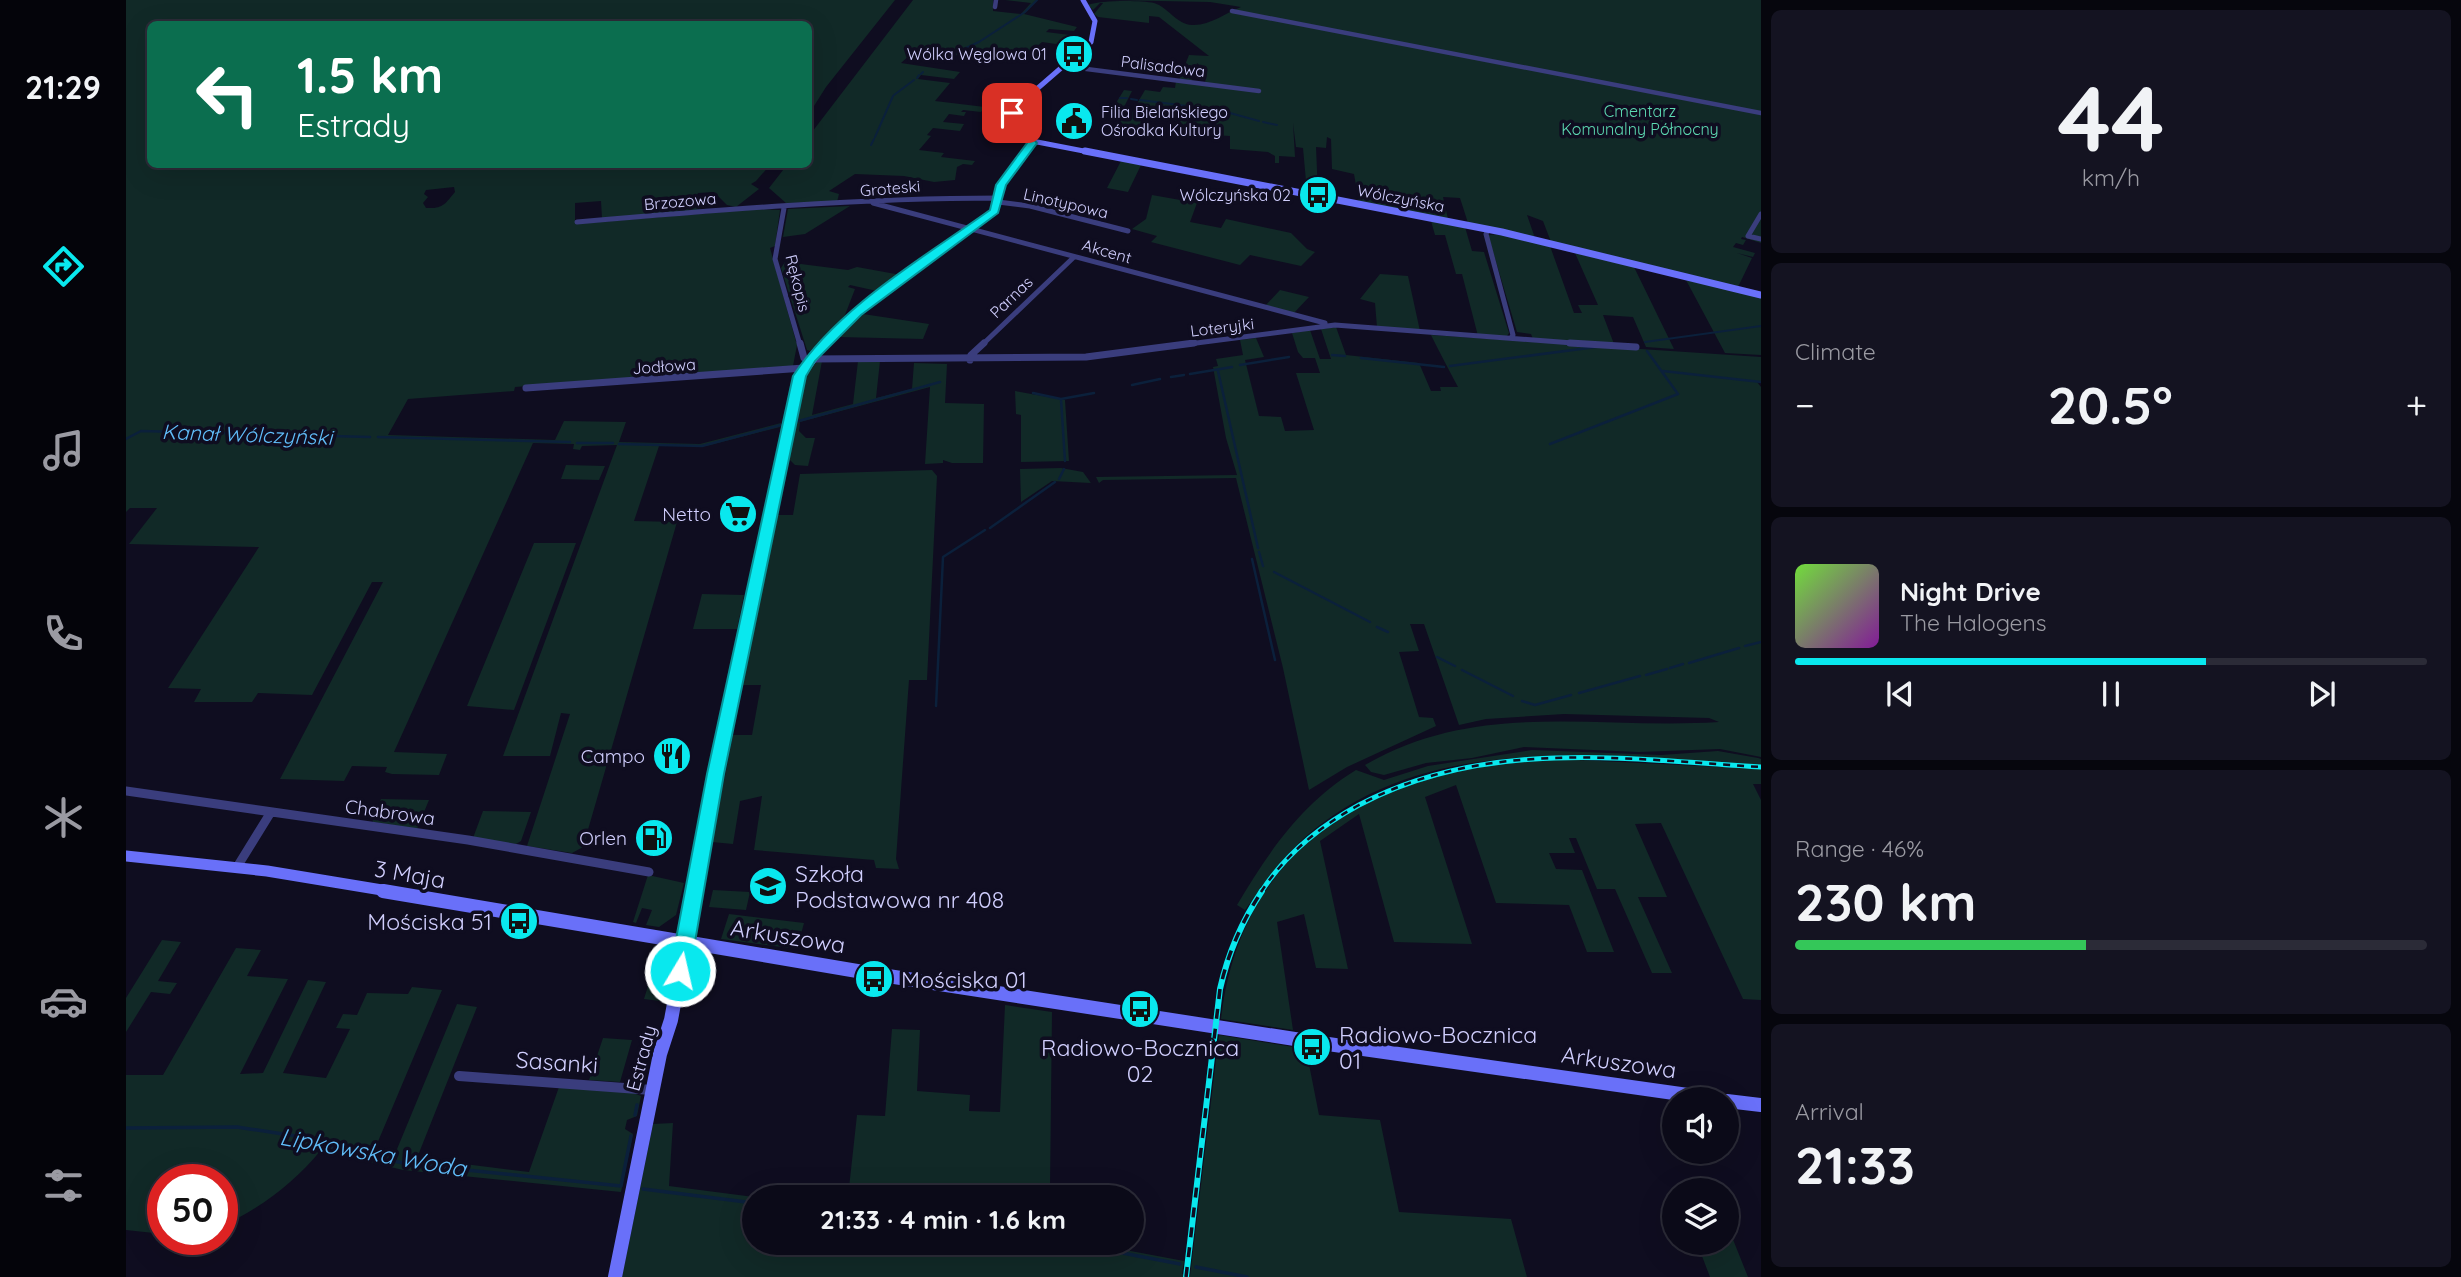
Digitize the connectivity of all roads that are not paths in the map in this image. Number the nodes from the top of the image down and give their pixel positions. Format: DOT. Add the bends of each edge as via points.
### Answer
graph roads {
  1 [pos="996,0"];
  2 [pos="1084,1"];
  3 [pos="995,7"];
  4 [pos="1232,11"];
  5 [pos="1063,66"];
  6 [pos="1259,90"];
  7 [pos="1761,113"];
  8 [pos="1032,141"];
  9 [pos="998,200"];
  10 [pos="873,203"];
  11 [pos="784,208"];
  12 [pos="1761,214"];
  13 [pos="577,222"];
  14 [pos="971,229"];
  15 [pos="1488,230"];
  16 [pos="1128,231"];
  17 [pos="1761,239"];
  18 [pos="1074,257"];
  19 [pos="1761,295"];
  20 [pos="1335,325"];
  21 [pos="1511,338"];
  22 [pos="1636,347"];
  23 [pos="970,360"];
  24 [pos="808,363"];
  25 [pos="526,388"];
  26 [pos="126,791"];
  27 [pos="271,812"];
  28 [pos="126,856"];
  29 [pos="237,867"];
  30 [pos="649,872"];
  31 [pos="685,942"];
  32 [pos="459,1076"];
  33 [pos="652,1090"];
  34 [pos="1662,1091"];
  35 [pos="1739,1102"];
  36 [pos="1761,1105"];
  37 [pos="614,1277"];
  1 -- 3 [label="street"];
  2 -- 5 [label="main road" via="1095,19 1093,39"];
  4 -- 7 [label="street"];
  5 -- 6 [label="street, Palisadowa"];
  5 -- 8 [label="main road" via="1011,116"];
  8 -- 9 [label="main road, Estrady" via="1001,185"];
  8 -- 15 [label="main road, Wólczyńska"];
  9 -- 10 [label="street, Groteski" via="903,198"];
  9 -- 14 [label="main road, Estrady" via="995,211"];
  9 -- 16 [label="street, Linotypowa"];
  10 -- 11 [label="street, Groteski"];
  10 -- 14 [label="street, Akcent"];
  11 -- 13 [label="street, Brzozowa"];
  11 -- 24 [label="street, Rękopis" via="775,259"];
  12 -- 17 [label="street" via="1748,236"];
  14 -- 18 [label="street, Akcent"];
  14 -- 24 [label="main road, Estrady" via="867,304"];
  15 -- 19 [label="main road, Wólczyńska"];
  15 -- 21 [label="street"];
  18 -- 20 [label="street, Akcent"];
  18 -- 23 [label="street, Parnas"];
  20 -- 21 [label="street, Loteryjki"];
  20 -- 23 [label="street, Loteryjki" via="1125,354"];
  21 -- 22 [label="street, Loteryjki"];
  23 -- 24 [label="street, Loteryjki"];
  24 -- 25 [label="street, Jodłowa"];
  24 -- 31 [label="main road, Estrady" via="790,411"];
  26 -- 27 [label="street, Chabrowa"];
  27 -- 29 [label="street"];
  27 -- 30 [label="street, Chabrowa"];
  28 -- 29 [label="main road, 3 Maja"];
  29 -- 31 [label="main road, 3 Maja"];
  31 -- 33 [label="main road, Estrady"];
  31 -- 34 [label="main road, Arkuszowa" via="1314,1042"];
  32 -- 33 [label="street, Sasanki"];
  33 -- 37 [label="main road, Estrady"];
  35 -- 36 [label="main road"];
}
